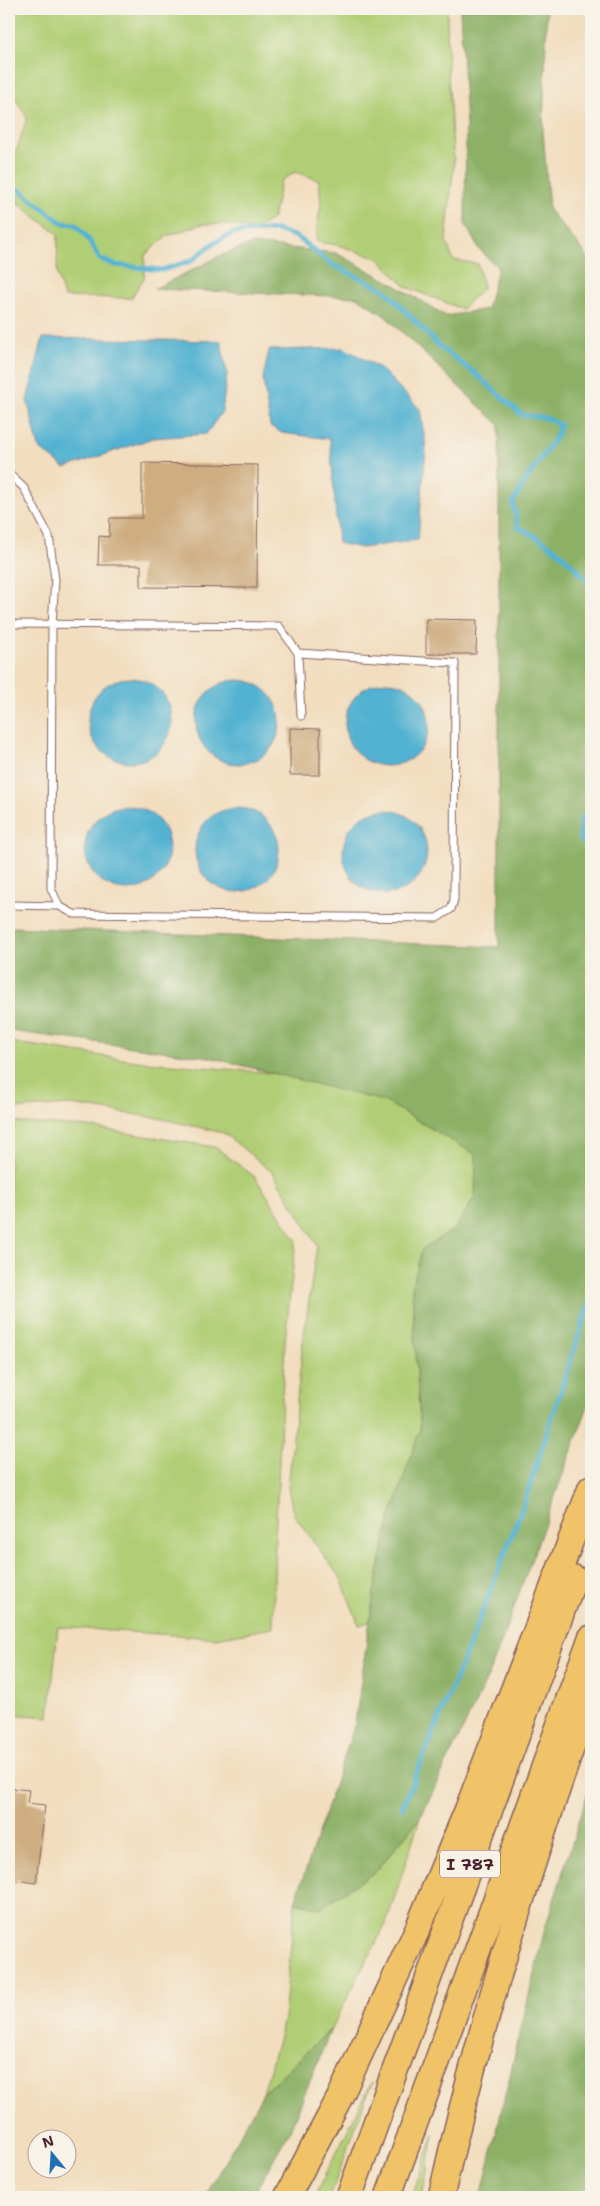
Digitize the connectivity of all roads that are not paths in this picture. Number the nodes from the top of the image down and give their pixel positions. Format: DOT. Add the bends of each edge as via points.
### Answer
graph roads {
  1 [pos="9,474"];
  2 [pos="9,624"];
  3 [pos="52,625"];
  4 [pos="298,653"];
  5 [pos="301,716"];
  6 [pos="9,905"];
  7 [pos="59,906"];
  8 [pos="591,1488"];
  9 [pos="591,1531"];
  10 [pos="591,1638"];
  11 [pos="591,1692"];
  12 [pos="287,2197"];
  13 [pos="349,2197"];
  14 [pos="388,2197"];
  15 [pos="441,2197"];
  1 -- 3 [label="lane" via="24,488 49,536 54,579"];
  2 -- 3 [label="lane"];
  3 -- 4 [label="lane" via="279,626"];
  3 -- 7 [label="lane" via="51,888"];
  4 -- 5 [label="lane"];
  4 -- 7 [label="lane" via="455,663 454,900 451,909 437,918 292,917 74,914"];
  6 -- 7 [label="lane"];
  8 -- 12 [label="highway" via="467,1811 418,1928 340,2097"];
  9 -- 13 [label="highway, I 787"];
  10 -- 14 [label="highway, I 787"];
  11 -- 15 [label="highway" via="504,1955"];
}
